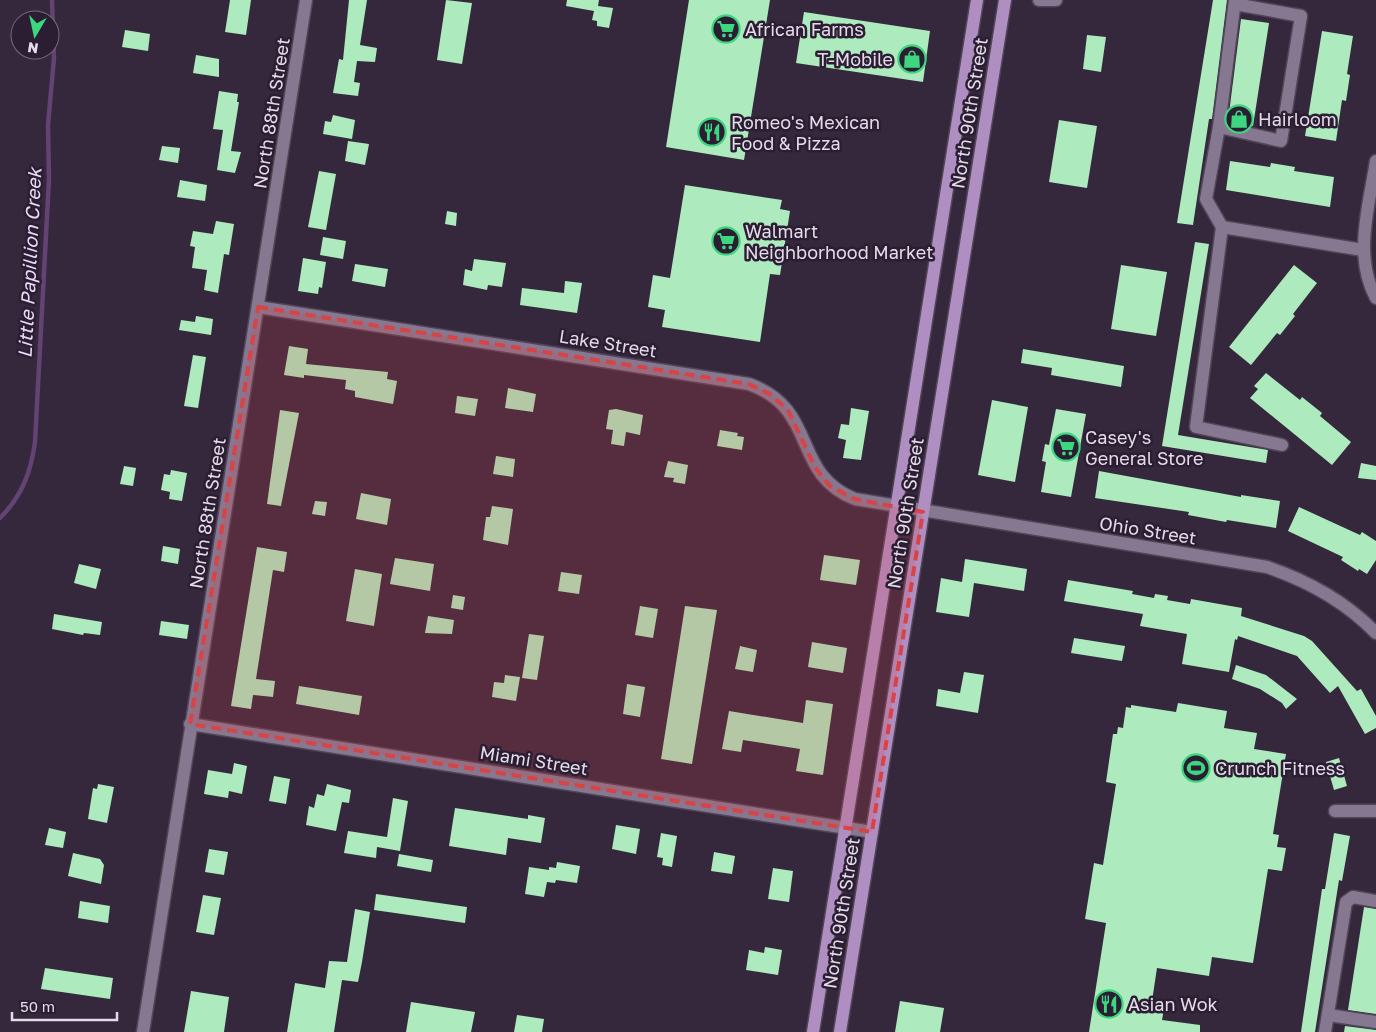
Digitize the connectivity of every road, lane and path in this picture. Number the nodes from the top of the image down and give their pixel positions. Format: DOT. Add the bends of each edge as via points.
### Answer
graph roads {
  1 [pos="306,0"];
  2 [pos="977,0"];
  3 [pos="1004,0"];
  4 [pos="1039,0"];
  5 [pos="1056,0"];
  6 [pos="1235,2"];
  7 [pos="1219,127"];
  8 [pos="1376,161"];
  9 [pos="1222,227"];
  10 [pos="1363,256"];
  11 [pos="1376,298"];
  12 [pos="258,307"];
  13 [pos="1282,445"];
  14 [pos="896,508"];
  15 [pos="922,512"];
  16 [pos="1376,633"];
  17 [pos="190,724"];
  18 [pos="1335,811"];
  19 [pos="1376,812"];
  20 [pos="846,827"];
  21 [pos="872,832"];
  22 [pos="1376,901"];
  23 [pos="1328,1016"];
  24 [pos="1376,1022"];
  25 [pos="143,1032"];
  26 [pos="814,1032"];
  27 [pos="840,1032"];
  28 [pos="1325,1032"];
  1 -- 12 [label="street, North 88th Street"];
  2 -- 14 [label="main road, North 90th Street"];
  3 -- 15 [label="main road, North 90th Street"];
  4 -- 5 [label="street"];
  6 -- 7 [label="street"];
  6 -- 7 [label="street" via="1301,16 1281,141"];
  7 -- 9 [label="street" via="1206,199"];
  8 -- 10 [label="street"];
  9 -- 10 [label="street"];
  9 -- 13 [label="street" via="1196,427"];
  10 -- 11 [label="street" via="1367,279"];
  12 -- 14 [label="street, Lake Street" via="749,384 770,394 788,410 801,430 815,468 830,486 855,500"];
  12 -- 17 [label="street, North 88th Street"];
  14 -- 15 [label="street, Ohio Street"];
  14 -- 20 [label="main road, North 90th Street"];
  15 -- 16 [label="street, Ohio Street" via="1267,567 1320,589 1351,610"];
  15 -- 21 [label="main road, North 90th Street"];
  17 -- 20 [label="street, Miami Street"];
  17 -- 25 [label="street, North 88th Street"];
  18 -- 19 [label="street"];
  20 -- 21 [label="street, Miami Street"];
  20 -- 26 [label="main road, North 90th Street"];
  21 -- 27 [label="main road, North 90th Street"];
  22 -- 23 [label="street" via="1353,897 1346,902"];
  23 -- 24 [label="street"];
  23 -- 28 [label="street"];
}
